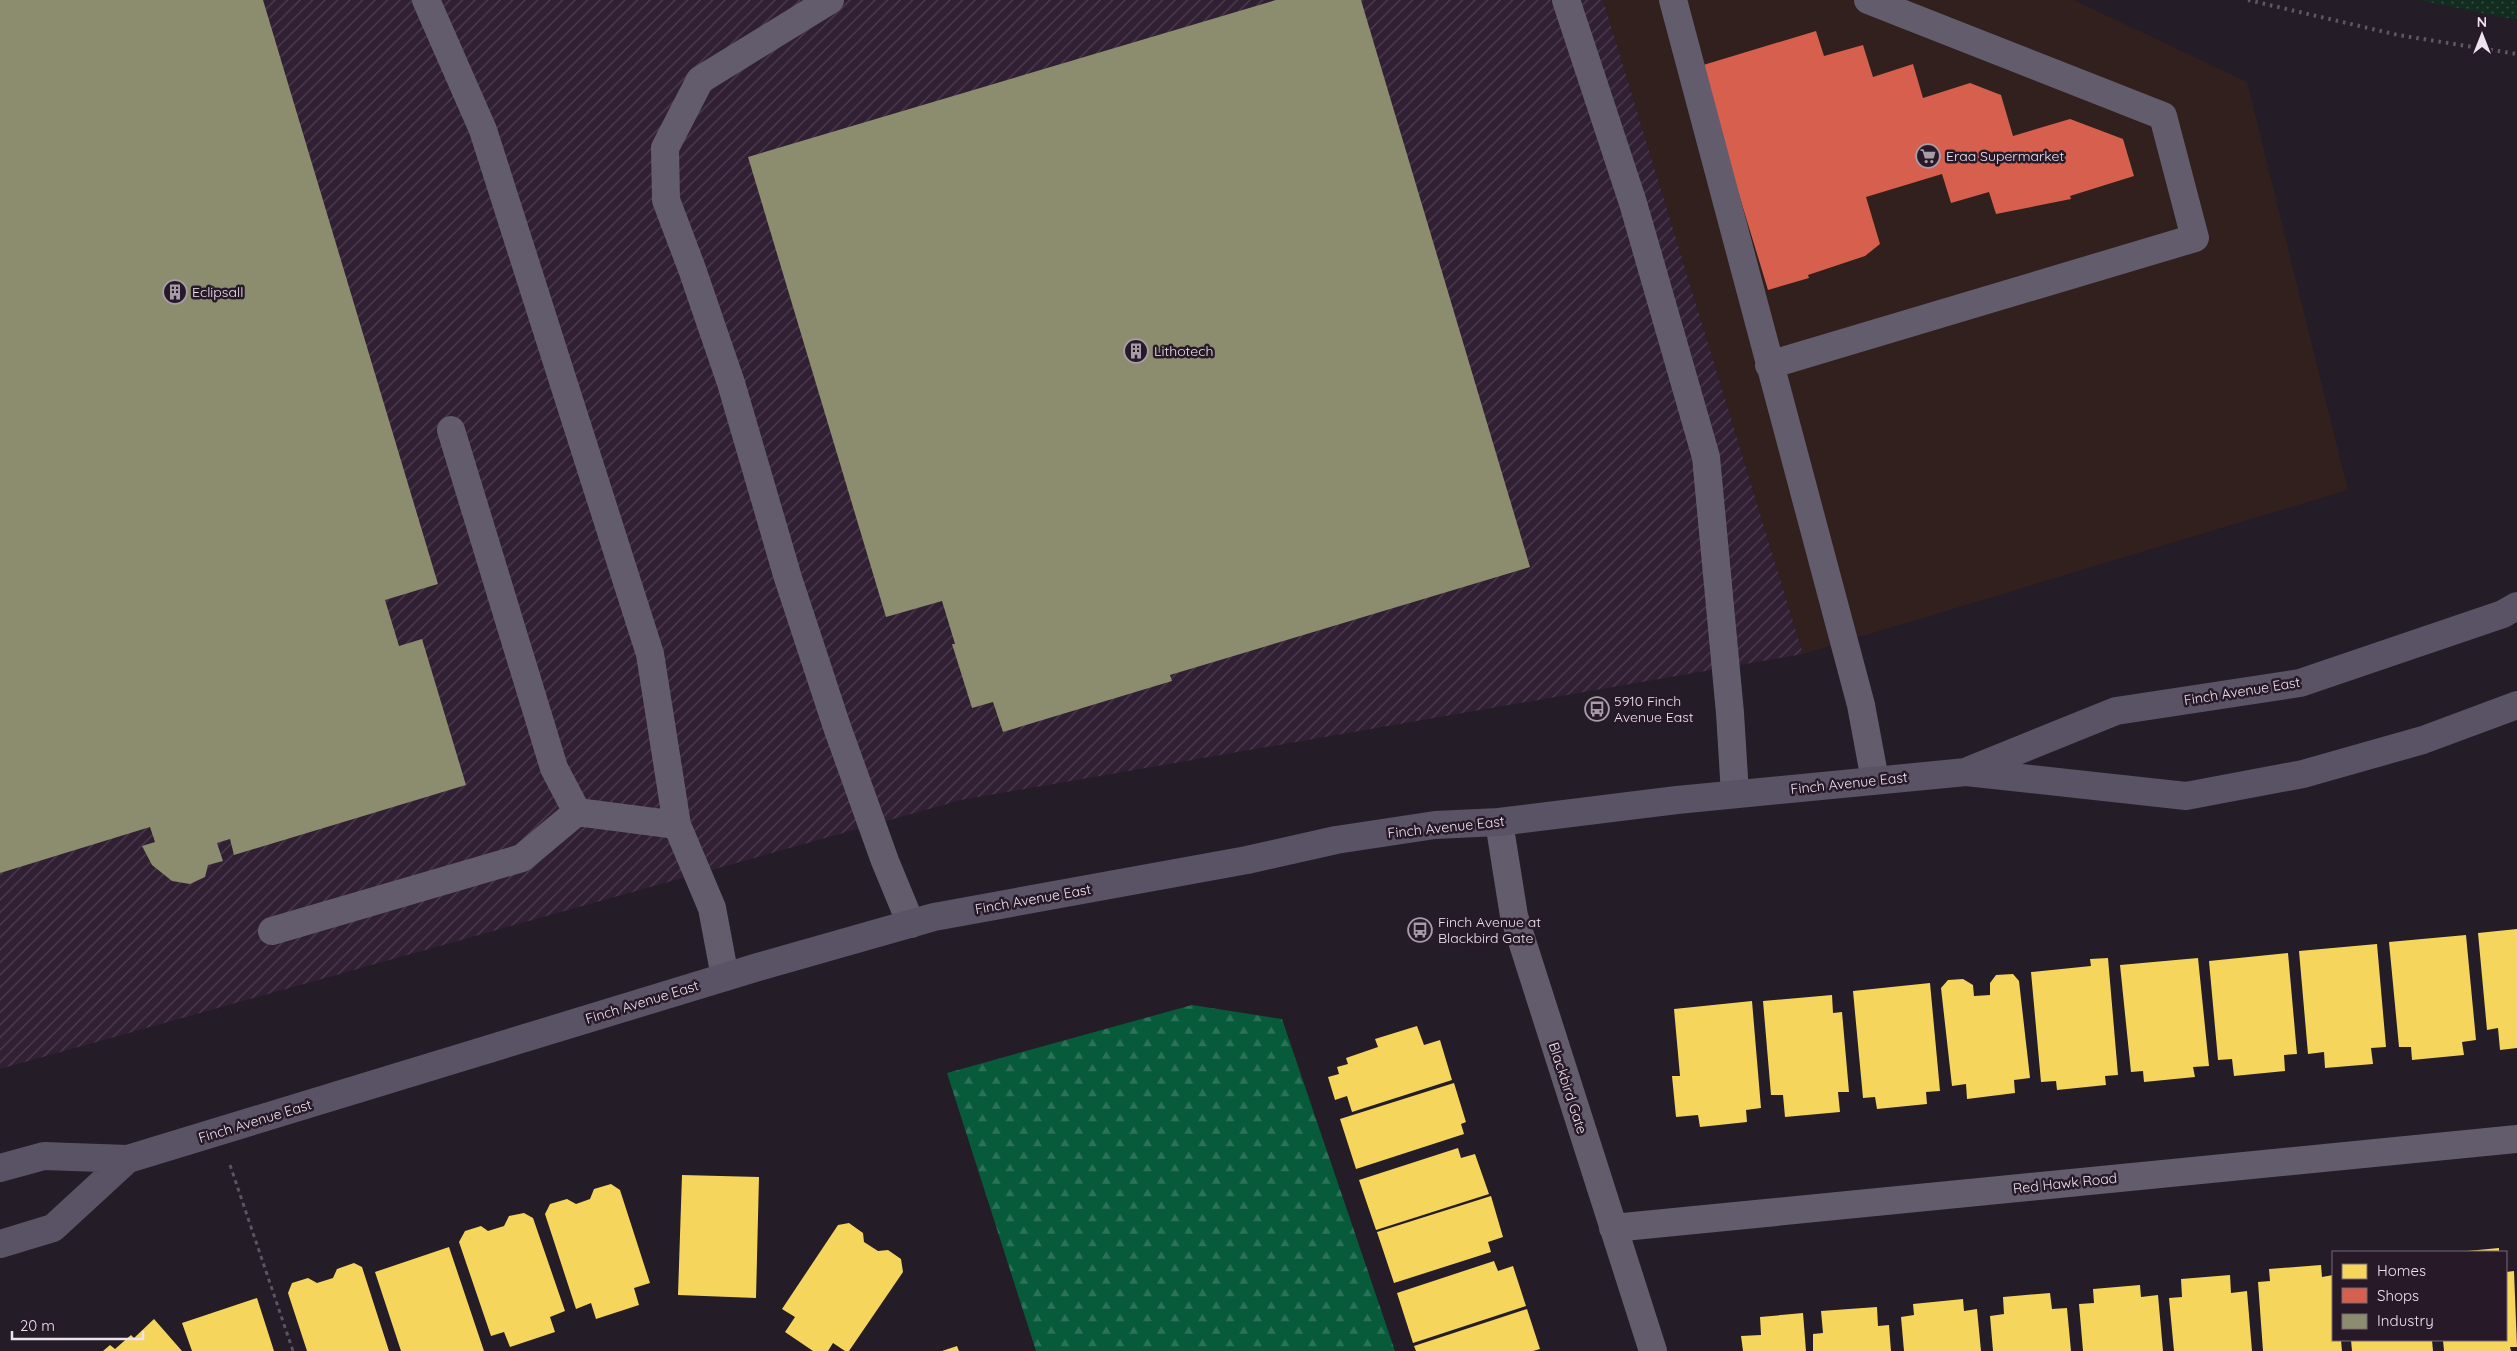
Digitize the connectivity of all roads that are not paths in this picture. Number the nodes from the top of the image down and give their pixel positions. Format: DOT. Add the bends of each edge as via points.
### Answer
graph roads {
  1 [pos="426,0"];
  2 [pos="830,0"];
  3 [pos="1566,0"];
  4 [pos="1673,0"];
  5 [pos="1868,0"];
  6 [pos="1769,365"];
  7 [pos="451,430"];
  8 [pos="2517,606"];
  9 [pos="2517,704"];
  10 [pos="1966,772"];
  11 [pos="1875,780"];
  12 [pos="1735,794"];
  13 [pos="577,812"];
  14 [pos="1499,822"];
  15 [pos="677,825"];
  16 [pos="911,924"];
  17 [pos="272,931"];
  18 [pos="725,977"];
  19 [pos="2517,1139"];
  20 [pos="128,1159"];
  21 [pos="0,1168"];
  22 [pos="1613,1228"];
  23 [pos="0,1244"];
  24 [pos="1652,1351"];
  1 -- 15 [label="street" via="483,130 650,654"];
  2 -- 16 [label="street" via="700,80 665,148 666,200 731,383 785,569 837,727"];
  3 -- 12 [label="street" via="1634,203 1706,457"];
  4 -- 6 [label="street"];
  5 -- 6 [label="street" via="2164,116 2195,238"];
  6 -- 11 [label="street" via="1860,705"];
  7 -- 13 [label="street" via="554,768"];
  8 -- 10 [label="main road, Finch Avenue East" via="2503,614 2300,683 2116,711"];
  9 -- 10 [label="main road, Finch Avenue East" via="2423,740 2302,774 2186,796"];
  10 -- 11 [label="main road, Finch Avenue East"];
  11 -- 12 [label="main road, Finch Avenue East"];
  12 -- 14 [label="main road, Finch Avenue East"];
  13 -- 15 [label="street"];
  13 -- 17 [label="street" via="522,858"];
  14 -- 16 [label="main road, Finch Avenue East" via="1435,825 1336,840"];
  14 -- 22 [label="street, Blackbird Gate" via="1514,916"];
  15 -- 18 [label="street" via="712,908"];
  16 -- 18 [label="main road, Finch Avenue East"];
  18 -- 20 [label="main road, Finch Avenue East"];
  19 -- 22 [label="street, Red Hawk Road"];
  20 -- 21 [label="main road, Finch Avenue East" via="44,1156"];
  20 -- 23 [label="main road, Finch Avenue East" via="53,1228"];
  22 -- 24 [label="street, Blackbird Gate"];
}
